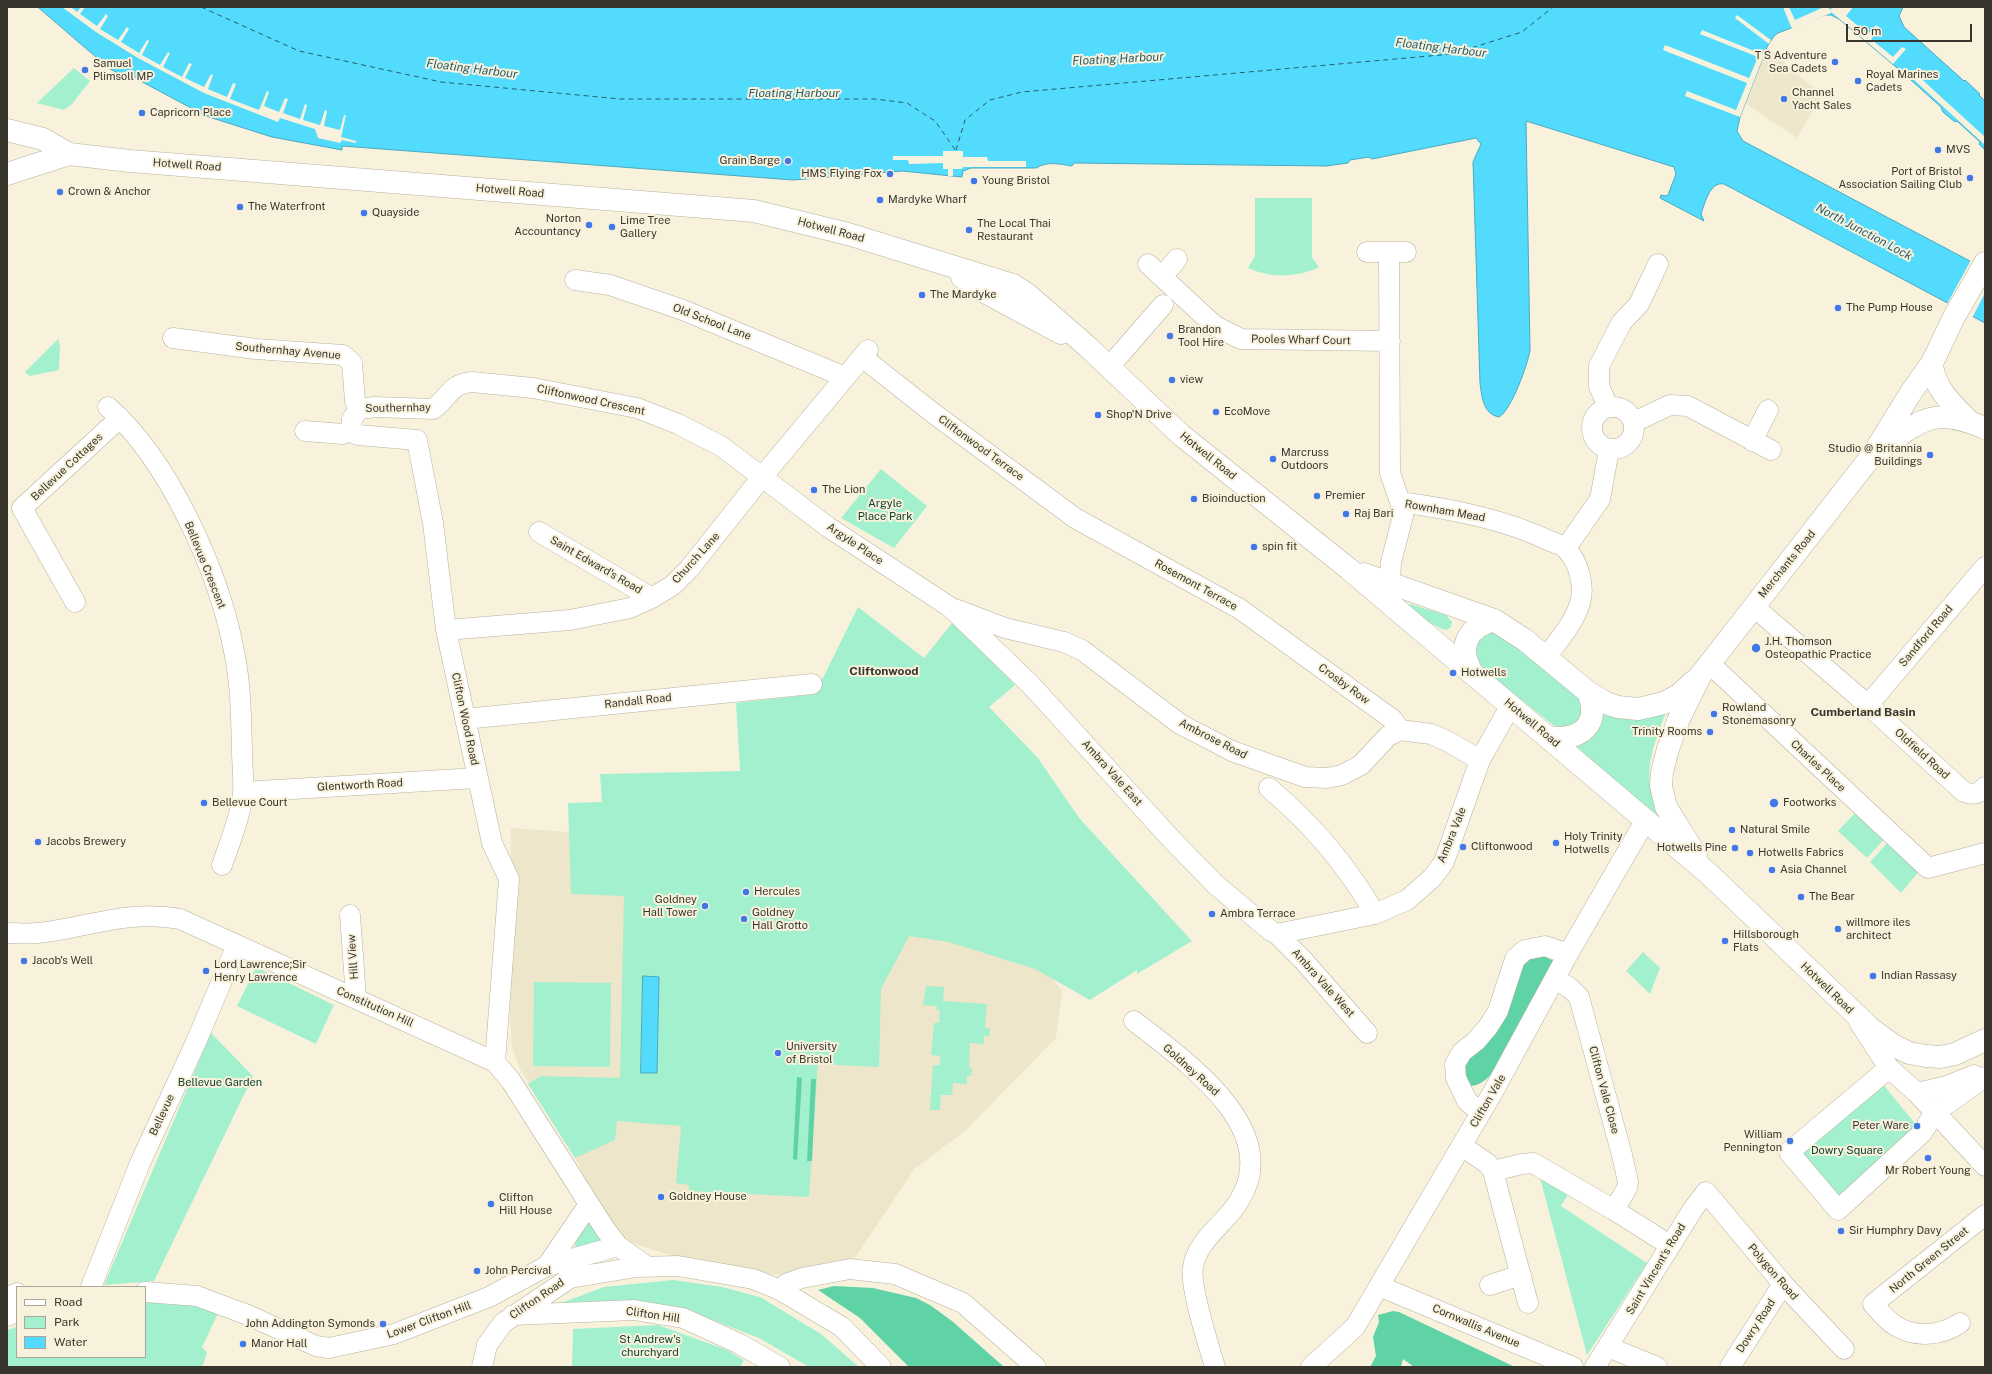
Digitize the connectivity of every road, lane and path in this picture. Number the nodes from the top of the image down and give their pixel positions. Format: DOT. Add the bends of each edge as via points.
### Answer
graph roads {
  1 [pos="8,130"];
  2 [pos="69,154"];
  3 [pos="7,174"];
  4 [pos="1367,252"];
  5 [pos="1177,259"];
  6 [pos="1985,263"];
  7 [pos="1148,264"];
  8 [pos="1658,264"];
  9 [pos="1162,277"];
  10 [pos="575,280"];
  11 [pos="1163,305"];
  12 [pos="173,338"];
  13 [pos="1390,341"];
  14 [pos="865,354"];
  15 [pos="1932,363"];
  16 [pos="1109,367"];
  17 [pos="845,377"];
  18 [pos="436,406"];
  19 [pos="1608,407"];
  20 [pos="359,409"];
  21 [pos="1768,410"];
  22 [pos="114,412"];
  23 [pos="1634,422"];
  24 [pos="1977,424"];
  25 [pos="305,431"];
  26 [pos="351,431"];
  27 [pos="1752,441"];
  28 [pos="1609,450"];
  29 [pos="1771,450"];
  30 [pos="1873,454"];
  31 [pos="762,477"];
  32 [pos="1400,502"];
  33 [pos="539,532"];
  34 [pos="1104,534"];
  35 [pos="1566,548"];
  36 [pos="1985,567"];
  37 [pos="1349,569"];
  38 [pos="1390,584"];
  39 [pos="652,598"];
  40 [pos="75,602"];
  41 [pos="1754,606"];
  42 [pos="950,607"];
  43 [pos="1494,620"];
  44 [pos="446,630"];
  45 [pos="1284,641"];
  46 [pos="1546,657"];
  47 [pos="1705,669"];
  48 [pos="1471,671"];
  49 [pos="812,684"];
  50 [pos="1588,692"];
  51 [pos="1511,705"];
  52 [pos="1868,705"];
  53 [pos="465,718"];
  54 [pos="1400,730"];
  55 [pos="1548,736"];
  56 [pos="1480,760"];
  57 [pos="477,778"];
  58 [pos="1985,787"];
  59 [pos="1269,788"];
  60 [pos="243,792"];
  61 [pos="1645,821"];
  62 [pos="1985,853"];
  63 [pos="222,865"];
  64 [pos="1709,874"];
  65 [pos="1375,914"];
  66 [pos="350,915"];
  67 [pos="7,933"];
  68 [pos="1277,934"];
  69 [pos="237,945"];
  70 [pos="1568,954"];
  71 [pos="1556,978"];
  72 [pos="356,998"];
  73 [pos="1854,1014"];
  74 [pos="1134,1021"];
  75 [pos="1367,1033"];
  76 [pos="1985,1040"];
  77 [pos="495,1062"];
  78 [pos="1890,1068"];
  79 [pos="1985,1070"];
  80 [pos="1985,1077"];
  81 [pos="1917,1093"];
  82 [pos="1481,1112"];
  83 [pos="1934,1113"];
  84 [pos="1462,1146"];
  85 [pos="1985,1166"];
  86 [pos="1493,1171"];
  87 [pos="1706,1192"];
  88 [pos="589,1204"];
  89 [pos="1614,1210"];
  90 [pos="1985,1215"];
  91 [pos="1660,1239"];
  92 [pos="618,1246"];
  93 [pos="547,1266"];
  94 [pos="646,1266"];
  95 [pos="1521,1275"];
  96 [pos="1783,1284"];
  97 [pos="1490,1285"];
  98 [pos="91,1286"];
  99 [pos="1380,1286"];
  100 [pos="780,1290"];
  101 [pos="146,1292"];
  102 [pos="1528,1303"];
  103 [pos="513,1315"];
  104 [pos="1960,1323"];
  105 [pos="1608,1347"];
  106 [pos="1844,1349"];
  107 [pos="482,1367"];
  108 [pos="780,1367"];
  109 [pos="881,1367"];
  110 [pos="1036,1367"];
  111 [pos="1215,1367"];
  112 [pos="1312,1367"];
  113 [pos="1573,1367"];
  114 [pos="1595,1367"];
  115 [pos="1657,1367"];
  116 [pos="1730,1367"];
  1 -- 2 [label="main road, Hotwell Road" via="42,139"];
  2 -- 3 [label="main road, Hotwell Road"];
  2 -- 16 [label="main road, Hotwell Road" via="130,162 754,211 848,234 1013,285 1040,304"];
  4 -- 13 [label="street" via="1397,252"];
  5 -- 9 [label="street"];
  6 -- 15 [label="main road, Merchants Road" via="1954,317"];
  7 -- 9 [label="street, Pooles Wharf Court"];
  8 -- 19 [label="street" via="1639,304 1622,322 1599,366 1599,386"];
  9 -- 13 [label="street, Pooles Wharf Court" via="1215,326 1241,339"];
  10 -- 17 [label="street, Old School Lane" via="610,285 683,310"];
  11 -- 16 [label="street"];
  12 -- 20 [label="street, Southernhay Avenue" via="256,349 343,355 352,363 354,401"];
  13 -- 32 [label="street" via="1390,473"];
  14 -- 17 [label="street, Church Lane"];
  14 -- 34 [label="street, Cliftonwood Terrace" via="933,413 1074,518"];
  15 -- 24 [label="main road" via="1932,374 1950,403"];
  15 -- 30 [label="main road, Merchants Road"];
  16 -- 37 [label="main road, Hotwell Road" via="1181,435"];
  17 -- 31 [label="street, Church Lane"];
  18 -- 20 [label="street, Southernhay" via="428,409"];
  18 -- 31 [label="street, Cliftonwood Crescent" via="454,387 472,382 533,388 623,405 655,414 699,434 721,446"];
  19 -- 23 [label="street" via="1626,411"];
  19 -- 28 [label="street" via="1597,413 1591,427 1595,441"];
  20 -- 26 [label="street, Southernhay" via="352,419"];
  21 -- 27 [label="street"];
  22 -- 40 [label="street, Bellevue Cottages" via="22,508"];
  22 -- 60 [label="street, Bellevue Crescent" via="138,438 164,477 205,558 221,599 234,651 241,698"];
  23 -- 27 [label="street" via="1670,405 1688,406"];
  23 -- 28 [label="street" via="1629,442 1622,448"];
  24 -- 30 [label="main road" via="1940,416 1915,424"];
  25 -- 26 [label="street" via="343,434"];
  26 -- 44 [label="street, Clifton Wood Road" via="358,435 417,440 433,523"];
  27 -- 29 [label="street"];
  28 -- 35 [label="street" via="1600,499"];
  30 -- 41 [label="main road, Merchants Road"];
  31 -- 39 [label="street, Church Lane" via="689,569 673,585"];
  31 -- 42 [label="street, Argyle Place" via="828,527"];
  32 -- 35 [label="street, Rownham Mead" via="1458,512 1528,530"];
  32 -- 38 [label="street, Rownham Mead" via="1403,516 1391,562"];
  33 -- 39 [label="street, Saint Edward's Road"];
  34 -- 45 [label="street, Rosemont Terrace" via="1240,610"];
  35 -- 46 [label="street" via="1580,577 1581,602 1573,620"];
  36 -- 52 [label="street, Sandford Road"];
  37 -- 38 [label="main road"];
  37 -- 48 [label="main road, Hotwell Road"];
  38 -- 43 [label="main road"];
  39 -- 44 [label="street, Church Lane" via="630,608 570,620"];
  41 -- 47 [label="main road, Merchants Road"];
  41 -- 52 [label="street, Oldfield Road"];
  42 -- 54 [label="street, Ambrose Road" via="1005,628 1064,642 1082,650 1180,724 1232,751 1305,777 1327,778 1342,775 1361,765 1388,736"];
  42 -- 68 [label="street, Ambra Vale East" via="1030,684 1173,841 1216,884"];
  43 -- 46 [label="main road"];
  43 -- 48 [label="main road" via="1482,623 1468,638 1465,660"];
  44 -- 53 [label="street, Clifton Wood Road"];
  45 -- 54 [label="street, Crosby Row" via="1392,719"];
  46 -- 50 [label="main road"];
  47 -- 50 [label="main road" via="1679,695 1652,707 1618,707"];
  47 -- 62 [label="street, Charles Place" via="1928,868"];
  47 -- 64 [label="main road, Merchants Road" via="1678,721 1668,749 1661,786 1666,807"];
  48 -- 51 [label="main road, Hotwell Road"];
  49 -- 53 [label="street, Randall Road"];
  50 -- 55 [label="main road" via="1593,705 1592,718 1587,727 1573,737"];
  51 -- 55 [label="main road, Hotwell Road"];
  51 -- 56 [label="street, Ambra Vale"];
  52 -- 58 [label="street, Oldfield Road" via="1964,792 1977,793"];
  53 -- 57 [label="street, Clifton Wood Road"];
  54 -- 56 [label="street" via="1431,734"];
  55 -- 61 [label="main road, Hotwell Road"];
  56 -- 65 [label="street, Ambra Vale" via="1444,862 1432,878 1407,900"];
  57 -- 60 [label="street, Glentworth Road"];
  57 -- 77 [label="street, Clifton Wood Road" via="492,844 509,880"];
  59 -- 65 [label="street" via="1322,838 1356,881"];
  60 -- 63 [label="street, Bellevue Crescent" via="236,825"];
  61 -- 64 [label="main road, Hotwell Road"];
  61 -- 70 [label="street, Clifton Vale"];
  64 -- 73 [label="main road, Hotwell Road"];
  65 -- 68 [label="street, Ambra Vale"];
  66 -- 72 [label="street, Hill View"];
  67 -- 69 [label="street, Constitution Hill" via="38,933 104,920 166,917 194,925"];
  68 -- 75 [label="street, Ambra Vale West"];
  69 -- 72 [label="street, Constitution Hill"];
  69 -- 98 [label="street, Bellevue" via="140,1163"];
  70 -- 71 [label="street, Clifton Vale"];
  70 -- 82 [label="street" via="1545,946 1524,950 1515,959 1498,1011 1488,1027 1462,1052 1455,1064 1456,1078 1467,1101"];
  71 -- 82 [label="street, Clifton Vale"];
  71 -- 89 [label="street, Clifton Vale Close" via="1579,997 1622,1155 1628,1185"];
  72 -- 77 [label="street, Constitution Hill"];
  73 -- 76 [label="main road, Hotwell Road" via="1882,1037 1909,1053 1940,1057 1956,1054"];
  73 -- 78 [label="street"];
  74 -- 111 [label="street, Goldney Road" via="1189,1064 1217,1092 1235,1116 1249,1147 1251,1175 1247,1186 1238,1202 1199,1251 1193,1266 1196,1292"];
  77 -- 88 [label="street, Constitution Hill" via="511,1081"];
  78 -- 81 [label="street"];
  78 -- 83 [label="street" via="1789,1152 1838,1210 1922,1132"];
  79 -- 81 [label="street" via="1946,1086"];
  80 -- 83 [label="street"];
  81 -- 83 [label="street"];
  82 -- 84 [label="street, Clifton Vale"];
  83 -- 85 [label="street"];
  84 -- 86 [label="street" via="1488,1164"];
  84 -- 99 [label="street, Clifton Vale"];
  86 -- 89 [label="street" via="1533,1163"];
  86 -- 95 [label="street"];
  87 -- 96 [label="street, Polygon Road"];
  87 -- 105 [label="street, Saint Vincent's Road"];
  88 -- 92 [label="street, Constitution Hill"];
  88 -- 93 [label="street, Lower Clifton Hill"];
  89 -- 91 [label="street"];
  90 -- 104 [label="street, North Green Street" via="1873,1304 1892,1323 1912,1332 1938,1334"];
  92 -- 93 [label="street, Lower Clifton Hill"];
  92 -- 94 [label="street, Constitution Hill"];
  93 -- 101 [label="street, Lower Clifton Hill" via="489,1297 394,1334 329,1348 316,1346 248,1315 197,1296"];
  94 -- 100 [label="street, Clifton Road" via="678,1266 721,1272 753,1279"];
  94 -- 103 [label="street, Clifton Road" via="570,1278"];
  95 -- 97 [label="street"];
  95 -- 102 [label="street"];
  96 -- 106 [label="street, Polygon Road"];
  96 -- 116 [label="street, Dowry Road"];
  99 -- 112 [label="street, Clifton Vale" via="1355,1327"];
  99 -- 113 [label="street, Cornwallis Avenue"];
  100 -- 109 [label="street, Clifton Road" via="842,1328"];
  100 -- 110 [label="street" via="786,1284 802,1278 850,1269 895,1274 963,1303"];
  103 -- 107 [label="street, Clifton Road" via="503,1323 487,1345"];
  103 -- 108 [label="street, Clifton Hill" via="634,1310 682,1318 740,1344"];
  105 -- 114 [label="street"];
  105 -- 115 [label="street"];
}
